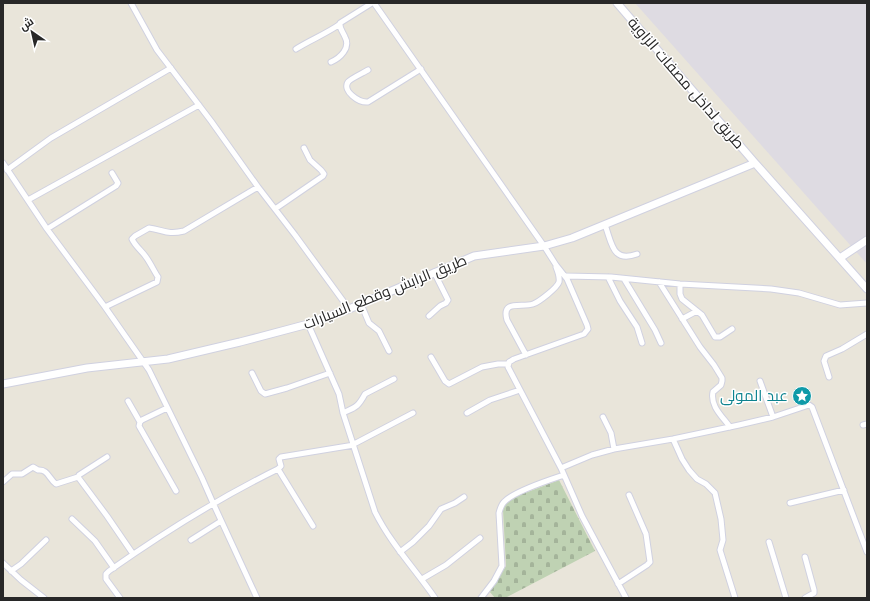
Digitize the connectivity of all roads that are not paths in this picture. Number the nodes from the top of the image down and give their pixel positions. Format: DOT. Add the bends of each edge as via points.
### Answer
graph roads {
  1 [pos="131,3"];
  2 [pos="373,3"];
  3 [pos="617,3"];
  4 [pos="340,24"];
  5 [pos="296,49"];
  6 [pos="331,62"];
  7 [pos="171,68"];
  8 [pos="421,69"];
  9 [pos="368,70"];
  10 [pos="199,105"];
  11 [pos="304,148"];
  12 [pos="3,163"];
  13 [pos="755,163"];
  14 [pos="7,170"];
  15 [pos="112,173"];
  16 [pos="258,187"];
  17 [pos="28,200"];
  18 [pos="275,209"];
  19 [pos="605,225"];
  20 [pos="47,230"];
  21 [pos="867,240"];
  22 [pos="544,246"];
  23 [pos="637,254"];
  24 [pos="840,258"];
  25 [pos="556,266"];
  26 [pos="434,272"];
  27 [pos="566,276"];
  28 [pos="608,277"];
  29 [pos="624,279"];
  30 [pos="659,282"];
  31 [pos="680,284"];
  32 [pos="867,289"];
  33 [pos="867,303"];
  34 [pos="361,304"];
  35 [pos="105,307"];
  36 [pos="349,310"];
  37 [pos="697,311"];
  38 [pos="429,316"];
  39 [pos="682,319"];
  40 [pos="308,324"];
  41 [pos="732,328"];
  42 [pos="867,334"];
  43 [pos="642,343"];
  44 [pos="661,343"];
  45 [pos="389,351"];
  46 [pos="526,354"];
  47 [pos="431,357"];
  48 [pos="144,362"];
  49 [pos="508,364"];
  50 [pos="252,373"];
  51 [pos="330,373"];
  52 [pos="829,377"];
  53 [pos="394,379"];
  54 [pos="760,381"];
  55 [pos="3,384"];
  56 [pos="520,390"];
  57 [pos="128,401"];
  58 [pos="167,408"];
  59 [pos="344,413"];
  60 [pos="413,413"];
  61 [pos="466,413"];
  62 [pos="603,417"];
  63 [pos="773,417"];
  64 [pos="140,422"];
  65 [pos="730,427"];
  66 [pos="673,439"];
  67 [pos="354,444"];
  68 [pos="614,449"];
  69 [pos="107,458"];
  70 [pos="561,468"];
  71 [pos="278,469"];
  72 [pos="564,475"];
  73 [pos="78,477"];
  74 [pos="3,482"];
  75 [pos="844,490"];
  76 [pos="176,491"];
  77 [pos="629,495"];
  78 [pos="464,497"];
  79 [pos="212,503"];
  80 [pos="790,503"];
  81 [pos="72,519"];
  82 [pos="221,521"];
  83 [pos="313,526"];
  84 [pos="480,538"];
  85 [pos="46,540"];
  86 [pos="191,540"];
  87 [pos="769,542"];
  88 [pos="400,552"];
  89 [pos="867,552"];
  90 [pos="132,554"];
  91 [pos="805,557"];
  92 [pos="3,563"];
  93 [pos="114,568"];
  94 [pos="12,571"];
  95 [pos="422,579"];
  96 [pos="618,584"];
  97 [pos="41,597"];
  98 [pos="483,597"];
  99 [pos="120,598"];
  100 [pos="257,598"];
  101 [pos="435,598"];
  102 [pos="626,598"];
  103 [pos="735,598"];
  104 [pos="786,598"];
  105 [pos="805,598"];
  1 -- 7 [label="street" via="157,50"];
  2 -- 4 [label="street"];
  2 -- 8 [label="street"];
  3 -- 13 [label="main road, طريق لداخل مصفات الزاوية"];
  4 -- 5 [label="street"];
  4 -- 6 [label="street" via="347,45 342,54"];
  7 -- 10 [label="street"];
  7 -- 14 [label="street" via="52,138"];
  8 -- 9 [label="street" via="368,102 363,102 353,97 347,84"];
  8 -- 22 [label="street"];
  10 -- 16 [label="street"];
  10 -- 17 [label="street"];
  11 -- 18 [label="street" via="310,160 323,172 323,176"];
  12 -- 14 [label="street"];
  13 -- 19 [label="main road, طريق الرابش وقطع السيارات"];
  13 -- 24 [label="main road, طريق لداخل مصفات الزاوية"];
  14 -- 17 [label="street"];
  15 -- 20 [label="street" via="118,184 116,186"];
  16 -- 18 [label="street"];
  16 -- 35 [label="street" via="184,230 167,233 149,228 135,236 132,239 156,273 157,282"];
  17 -- 20 [label="street"];
  18 -- 36 [label="street"];
  19 -- 22 [label="main road, طريق الرابش وقطع السيارات"];
  19 -- 23 [label="street" via="615,252 629,257"];
  20 -- 35 [label="street"];
  21 -- 24 [label="main road"];
  22 -- 25 [label="street"];
  22 -- 26 [label="main road, طريق الرابش وقطع السيارات" via="482,254"];
  24 -- 32 [label="main road, طريق لداخل مصفات الزاوية"];
  25 -- 27 [label="street"];
  25 -- 46 [label="street" via="559,277 557,287 536,303 512,306 506,310 506,320"];
  26 -- 34 [label="main road, طريق الرابش وقطع السيارات"];
  26 -- 38 [label="street" via="448,301"];
  27 -- 28 [label="street"];
  27 -- 46 [label="street" via="587,325 587,331 581,336"];
  28 -- 29 [label="street"];
  28 -- 43 [label="street" via="637,327"];
  29 -- 30 [label="street"];
  29 -- 44 [label="street" via="656,330"];
  30 -- 31 [label="street"];
  30 -- 39 [label="street"];
  31 -- 33 [label="street" via="771,289 799,293 840,305"];
  31 -- 37 [label="street" via="682,299"];
  34 -- 36 [label="main road, طريق الرابش وقطع السيارات"];
  34 -- 45 [label="street" via="369,323 379,332"];
  35 -- 48 [label="street"];
  36 -- 40 [label="main road, طريق الرابش وقطع السيارات"];
  37 -- 39 [label="street"];
  37 -- 41 [label="street" via="716,338"];
  39 -- 65 [label="street" via="722,378 721,385 712,393 713,402"];
  40 -- 48 [label="main road, طريق الرابش وقطع السيارات" via="217,348"];
  40 -- 51 [label="street"];
  42 -- 52 [label="street" via="825,357"];
  46 -- 49 [label="street" via="511,360"];
  47 -- 49 [label="street" via="444,381 449,384 482,367"];
  48 -- 55 [label="main road, طريق الرابش وقطع السيارات" via="87,368"];
  48 -- 58 [label="street"];
  49 -- 56 [label="street" via="508,369"];
  50 -- 51 [label="street" via="265,394"];
  51 -- 59 [label="street"];
  53 -- 59 [label="street" via="365,394 359,405"];
  54 -- 63 [label="street"];
  56 -- 61 [label="street" via="490,400"];
  56 -- 70 [label="street"];
  57 -- 64 [label="street"];
  58 -- 64 [label="street"];
  58 -- 79 [label="street"];
  59 -- 67 [label="street"];
  60 -- 67 [label="street"];
  62 -- 68 [label="street" via="611,433"];
  63 -- 65 [label="street"];
  63 -- 75 [label="street" via="809,405 812,407"];
  64 -- 76 [label="street" via="139,426"];
  65 -- 66 [label="street"];
  66 -- 68 [label="street"];
  66 -- 103 [label="street" via="689,470 716,493 723,540 720,550"];
  67 -- 71 [label="street" via="281,456 281,466"];
  67 -- 88 [label="street" via="375,512"];
  68 -- 70 [label="street"];
  69 -- 73 [label="street"];
  70 -- 72 [label="street"];
  71 -- 79 [label="street"];
  71 -- 83 [label="street"];
  72 -- 96 [label="street" via="579,511"];
  72 -- 98 [label="street" via="513,495 501,506 499,513 502,566"];
  73 -- 74 [label="street" via="56,484 46,472 33,467 22,474 12,474"];
  73 -- 90 [label="street"];
  75 -- 80 [label="street"];
  75 -- 89 [label="street"];
  77 -- 96 [label="street" via="646,534 650,562"];
  78 -- 88 [label="street" via="441,509 429,526"];
  79 -- 82 [label="street"];
  79 -- 90 [label="street"];
  81 -- 93 [label="street" via="95,541"];
  82 -- 86 [label="street"];
  82 -- 100 [label="street"];
  84 -- 95 [label="street" via="446,565"];
  85 -- 94 [label="street"];
  87 -- 104 [label="street"];
  88 -- 95 [label="street"];
  90 -- 93 [label="street"];
  91 -- 105 [label="street" via="814,590 814,593"];
  92 -- 94 [label="street"];
  93 -- 99 [label="street" via="106,574 106,579"];
  94 -- 97 [label="street"];
  95 -- 101 [label="street"];
  96 -- 102 [label="street"];
}
